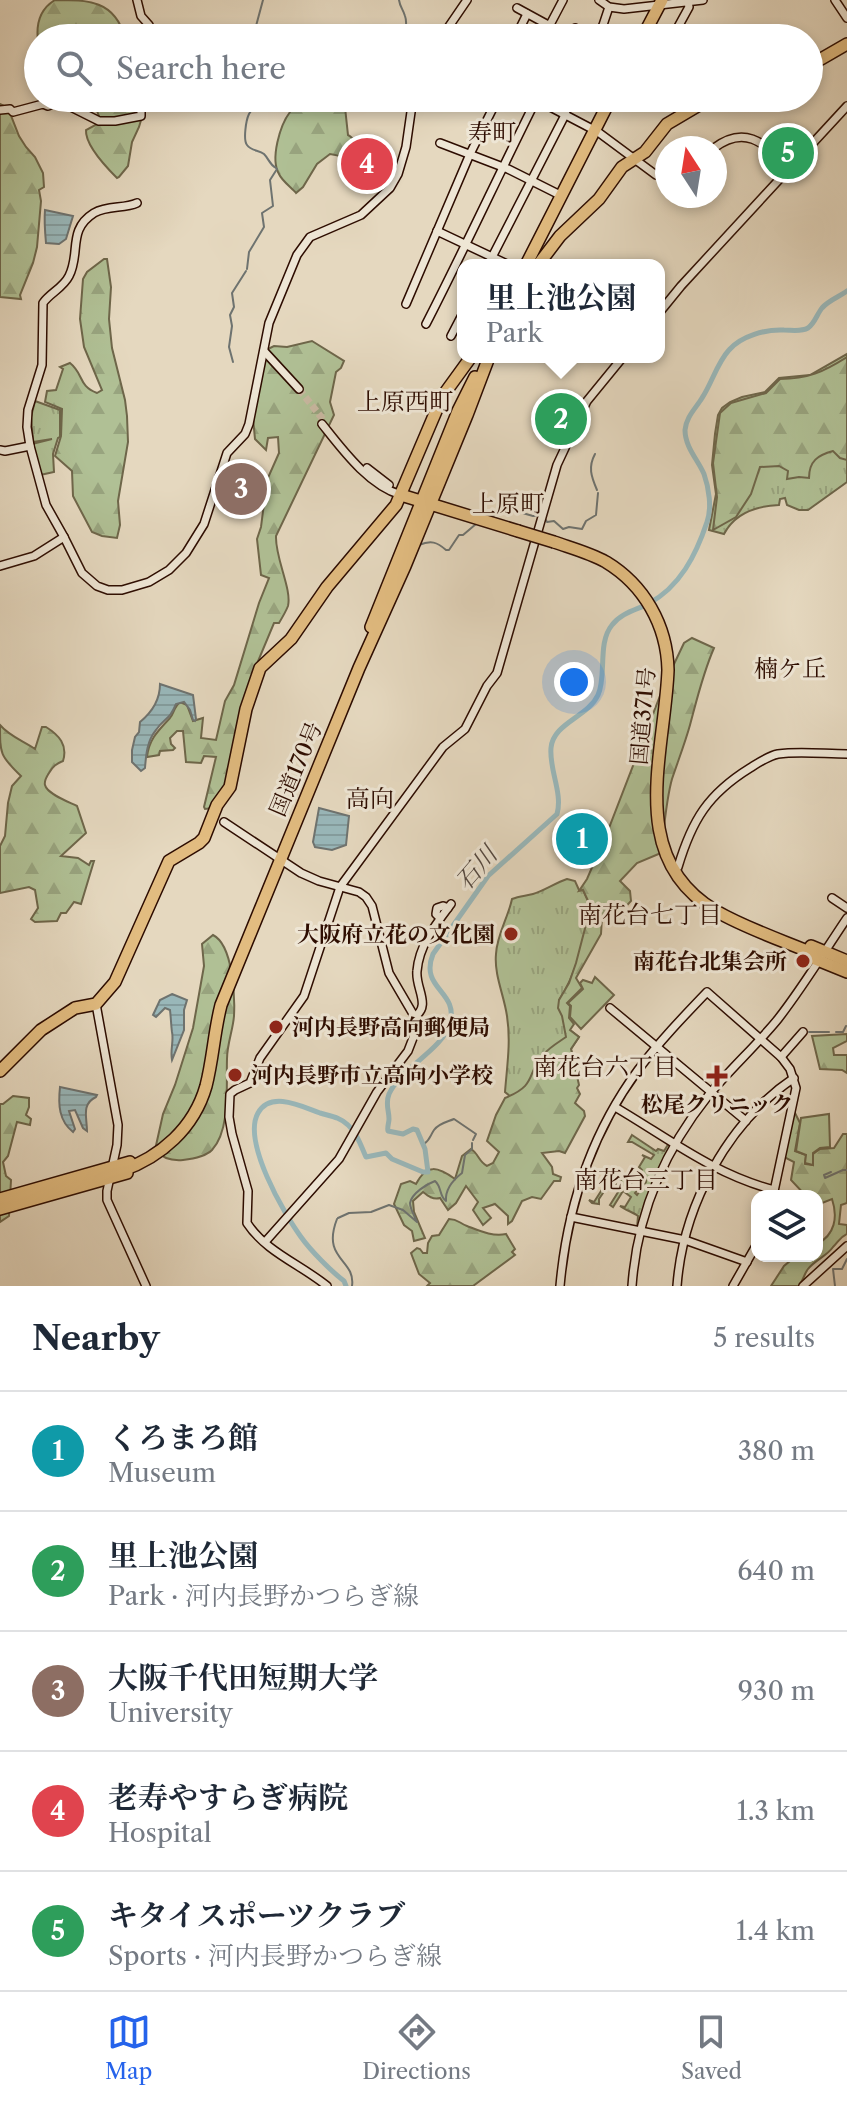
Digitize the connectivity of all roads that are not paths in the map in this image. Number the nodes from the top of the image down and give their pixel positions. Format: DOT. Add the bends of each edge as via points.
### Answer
graph roads {
  1 [pos="137,0"];
  2 [pos="467,0"];
  3 [pos="563,0"];
  4 [pos="599,0"];
  5 [pos="629,0"];
  6 [pos="703,0"];
  7 [pos="835,0"];
  8 [pos="691,1"];
  9 [pos="662,3"];
  10 [pos="609,7"];
  11 [pos="517,8"];
  12 [pos="624,9"];
  13 [pos="527,14"];
  14 [pos="847,18"];
  15 [pos="148,24"];
  16 [pos="451,24"];
  17 [pos="522,24"];
  18 [pos="546,24"];
  19 [pos="551,24"];
  20 [pos="603,24"];
  21 [pos="651,24"];
  22 [pos="680,24"];
  23 [pos="847,44"];
  24 [pos="823,58"];
  25 [pos="847,106"];
  26 [pos="24,109"];
  27 [pos="0,110"];
  28 [pos="81,112"];
  29 [pos="141,112"];
  30 [pos="411,112"];
  31 [pos="491,112"];
  32 [pos="529,112"];
  33 [pos="559,112"];
  34 [pos="566,112"];
  35 [pos="606,112"];
  36 [pos="687,112"];
  37 [pos="565,115"];
  38 [pos="596,131"];
  39 [pos="727,141"];
  40 [pos="440,143"];
  41 [pos="470,154"];
  42 [pos="635,159"];
  43 [pos="502,167"];
  44 [pos="790,168"];
  45 [pos="655,174"];
  46 [pos="532,180"];
  47 [pos="563,196"];
  48 [pos="137,203"];
  49 [pos="437,231"];
  50 [pos="548,236"];
  51 [pos="467,245"];
  52 [pos="460,259"];
  53 [pos="487,259"];
  54 [pos="491,259"];
  55 [pos="532,259"];
  56 [pos="540,259"];
  57 [pos="457,264"];
  58 [pos="406,304"];
  59 [pos="665,306"];
  60 [pos="426,324"];
  61 [pos="457,324"];
  62 [pos="451,336"];
  63 [pos="264,351"];
  64 [pos="467,363"];
  65 [pos="484,363"];
  66 [pos="618,363"];
  67 [pos="297,391"];
  68 [pos="323,423"];
  69 [pos="30,446"];
  70 [pos="0,450"];
  71 [pos="402,493"];
  72 [pos="426,502"];
  73 [pos="484,521"];
  74 [pos="64,537"];
  75 [pos="536,537"];
  76 [pos="595,557"];
  77 [pos="0,566"];
  78 [pos="847,754"];
  79 [pos="224,822"];
  80 [pos="279,858"];
  81 [pos="674,871"];
  82 [pos="340,887"];
  83 [pos="832,898"];
  84 [pos="450,906"];
  85 [pos="847,908"];
  86 [pos="716,911"];
  87 [pos="847,921"];
  88 [pos="820,959"];
  89 [pos="847,967"];
  90 [pos="96,1004"];
  91 [pos="610,1008"];
  92 [pos="414,1017"];
  93 [pos="803,1032"];
  94 [pos="761,1040"];
  95 [pos="657,1047"];
  96 [pos="781,1057"];
  97 [pos="0,1071"];
  98 [pos="794,1078"];
  99 [pos="712,1094"];
  100 [pos="615,1107"];
  101 [pos="746,1121"];
  102 [pos="676,1145"];
  103 [pos="714,1168"];
  104 [pos="111,1172"];
  105 [pos="766,1190"];
  106 [pos="774,1190"];
  107 [pos="0,1204"];
  108 [pos="571,1217"];
  109 [pos="642,1230"];
  110 [pos="685,1240"];
  111 [pos="265,1242"];
  112 [pos="847,1246"];
  113 [pos="751,1255"];
  114 [pos="747,1262"];
  115 [pos="146,1286"];
  116 [pos="327,1286"];
  117 [pos="560,1286"];
  118 [pos="633,1286"];
  119 [pos="677,1286"];
  120 [pos="733,1286"];
  121 [pos="803,1286"];
  1 -- 15 [label="street"];
  2 -- 16 [label="street"];
  3 -- 19 [label="street"];
  4 -- 10 [label="street"];
  5 -- 12 [label="street"];
  6 -- 8 [label="street"];
  7 -- 14 [label="street"];
  8 -- 9 [label="street"];
  8 -- 22 [label="street"];
  9 -- 12 [label="street"];
  9 -- 21 [label="highway"];
  10 -- 12 [label="street"];
  10 -- 20 [label="street"];
  11 -- 13 [label="street"];
  13 -- 17 [label="street"];
  13 -- 18 [label="street"];
  23 -- 24 [label="highway"];
  25 -- 44 [label="street"];
  26 -- 27 [label="street"];
  28 -- 29 [label="street" via="99,121 115,121"];
  30 -- 63 [label="street" via="404,157 390,188 361,215 319,232 297,255 269,323"];
  31 -- 41 [label="street"];
  32 -- 43 [label="street"];
  33 -- 37 [label="street"];
  34 -- 37 [label="street"];
  35 -- 38 [label="highway"];
  36 -- 42 [label="highway" via="667,124"];
  37 -- 38 [label="street"];
  37 -- 46 [label="street"];
  38 -- 42 [label="street"];
  38 -- 47 [label="highway"];
  39 -- 44 [label="street" via="754,139"];
  40 -- 41 [label="street"];
  41 -- 43 [label="street"];
  41 -- 49 [label="street"];
  42 -- 45 [label="street"];
  42 -- 50 [label="highway" via="622,167 593,206"];
  43 -- 46 [label="street"];
  43 -- 51 [label="street"];
  44 -- 59 [label="street"];
  46 -- 47 [label="street"];
  46 -- 54 [label="street"];
  47 -- 50 [label="highway"];
  48 -- 69 [label="street" via="104,209 85,221 76,235 69,276 43,303 42,365 28,410"];
  49 -- 51 [label="street"];
  49 -- 58 [label="street"];
  50 -- 55 [label="highway"];
  50 -- 56 [label="highway"];
  51 -- 52 [label="street"];
  51 -- 53 [label="street"];
  57 -- 60 [label="street"];
  61 -- 62 [label="street"];
  63 -- 67 [label="street"];
  63 -- 74 [label="street" via="245,434 227,453 199,534 169,570 130,588 103,588 82,573"];
  64 -- 71 [label="highway" via="442,397"];
  65 -- 72 [label="highway, 国道170号" via="467,415"];
  66 -- 75 [label="street" via="576,424 555,471"];
  68 -- 71 [label="street" via="365,466"];
  69 -- 70 [label="street"];
  69 -- 74 [label="street" via="42,497"];
  71 -- 72 [label="highway, 国道371号"];
  71 -- 90 [label="highway" via="291,639 260,668 230,787 204,838 169,861 117,978"];
  72 -- 73 [label="highway, 国道371号"];
  72 -- 80 [label="highway, 国道170号" via="392,598"];
  73 -- 75 [label="highway"];
  73 -- 76 [label="highway, 国道371号, bridge"];
  74 -- 77 [label="street" via="34,556"];
  75 -- 76 [label="highway"];
  75 -- 82 [label="street" via="496,675 465,729 443,747"];
  76 -- 81 [label="highway, 国道371号" via="623,574 645,597 663,632 668,661 656,811"];
  78 -- 81 [label="street" via="775,754 742,774 700,813"];
  79 -- 80 [label="street"];
  80 -- 82 [label="street" via="309,878"];
  80 -- 104 [label="highway, 国道170号" via="218,1004 198,1100 180,1128 153,1153"];
  81 -- 86 [label="highway, 国道371号"];
  82 -- 92 [label="street" via="371,902 389,973"];
  82 -- 111 [label="street" via="304,996 260,1058 252,1081 230,1094 232,1134 248,1191 246,1220"];
  83 -- 85 [label="street"];
  84 -- 92 [label="street" via="437,908 440,918 420,957 417,981 423,1006"];
  86 -- 88 [label="highway, 国道371号"];
  86 -- 88 [label="highway"];
  87 -- 88 [label="street"];
  88 -- 89 [label="highway, 国道371号"];
  88 -- 94 [label="street"];
  90 -- 97 [label="highway" via="75,1008 54,1021"];
  90 -- 104 [label="street" via="118,1118"];
  91 -- 95 [label="street"];
  92 -- 111 [label="street" via="411,1044 339,1159"];
  93 -- 96 [label="street"];
  94 -- 95 [label="street" via="707,992"];
  94 -- 96 [label="street"];
  94 -- 99 [label="street"];
  95 -- 99 [label="street"];
  95 -- 100 [label="street"];
  96 -- 98 [label="street"];
  98 -- 101 [label="street"];
  98 -- 106 [label="street" via="796,1096"];
  99 -- 101 [label="street"];
  99 -- 102 [label="street"];
  100 -- 102 [label="street"];
  100 -- 108 [label="street" via="588,1160"];
  101 -- 103 [label="street"];
  102 -- 103 [label="street"];
  102 -- 109 [label="street" via="653,1190"];
  103 -- 105 [label="street"];
  103 -- 110 [label="street"];
  104 -- 107 [label="highway"];
  104 -- 107 [label="highway, 国道170号"];
  104 -- 115 [label="street" via="107,1200"];
  108 -- 109 [label="street"];
  108 -- 117 [label="street"];
  109 -- 110 [label="street"];
  109 -- 118 [label="street"];
  110 -- 114 [label="street"];
  110 -- 119 [label="street"];
  111 -- 116 [label="street"];
  112 -- 121 [label="street"];
  113 -- 114 [label="street"];
  114 -- 120 [label="street"];
}
